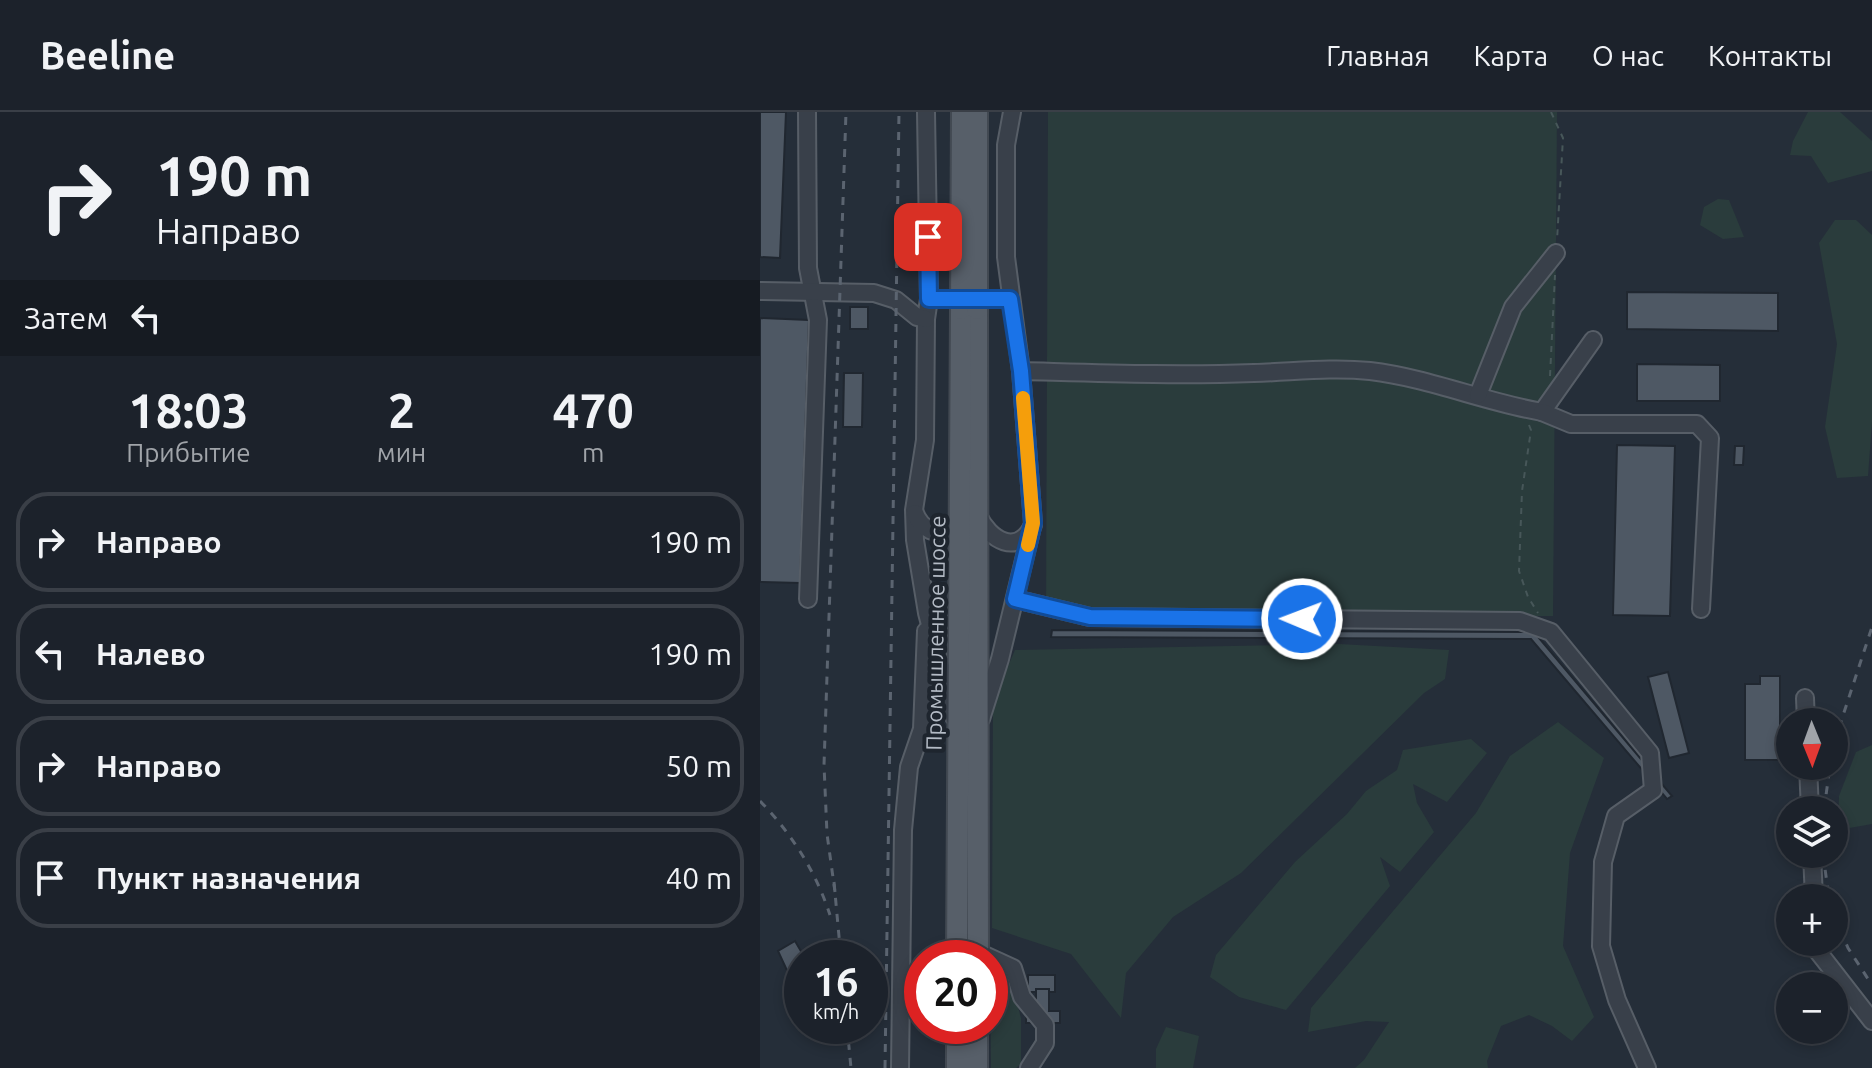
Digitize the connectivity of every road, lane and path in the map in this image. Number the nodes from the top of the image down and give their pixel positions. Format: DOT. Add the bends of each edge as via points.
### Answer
graph roads {
  1 [pos="807,112"];
  2 [pos="926,112"];
  3 [pos="962,112"];
  4 [pos="977,112"];
  5 [pos="1012,112"];
  6 [pos="1556,253"];
  7 [pos="760,291"];
  8 [pos="812,293"];
  9 [pos="929,299"];
  10 [pos="1010,299"];
  11 [pos="969,309"];
  12 [pos="926,319"];
  13 [pos="1593,340"];
  14 [pos="1021,371"];
  15 [pos="1478,395"];
  16 [pos="1523,408"];
  17 [pos="1542,412"];
  18 [pos="914,510"];
  19 [pos="969,516"];
  20 [pos="1033,523"];
  21 [pos="808,599"];
  22 [pos="1015,599"];
  23 [pos="1701,609"];
  24 [pos="927,613"];
  25 [pos="1551,632"];
  26 [pos="1805,698"];
  27 [pos="1805,708"];
  28 [pos="979,728"];
  29 [pos="958,730"];
  30 [pos="957,940"];
  31 [pos="978,940"];
  32 [pos="1821,956"];
  33 [pos="1008,966"];
  34 [pos="1872,1021"];
  35 [pos="957,1044"];
  36 [pos="977,1044"];
  37 [pos="900,1068"];
  38 [pos="957,1068"];
  39 [pos="977,1068"];
  40 [pos="1029,1068"];
  41 [pos="1647,1068"];
  1 -- 8 [label="street"];
  2 -- 9 [label="street"];
  3 -- 11 [label="main road, bridge"];
  4 -- 11 [label="main road, bridge"];
  5 -- 10 [label="street" via="1006,159"];
  6 -- 15 [label="street" via="1513,307"];
  7 -- 8 [label="street"];
  8 -- 12 [label="street" via="874,293"];
  8 -- 21 [label="street" via="818,320"];
  9 -- 10 [label="street"];
  9 -- 12 [label="street"];
  10 -- 14 [label="street"];
  11 -- 19 [label="main road, Промышленное шоссе"];
  12 -- 18 [label="street" via="925,440"];
  13 -- 17 [label="street"];
  14 -- 15 [label="street" via="1180,374 1337,368 1411,377"];
  14 -- 20 [label="street"];
  15 -- 16 [label="street"];
  16 -- 17 [label="street"];
  16 -- 25 [label="path" via="1531,430 1519,571 1528,597"];
  17 -- 23 [label="street" via="1571,424 1697,424 1710,438"];
  18 -- 19 [label="street" via="927,530 940,532"];
  18 -- 24 [label="street"];
  19 -- 20 [label="street" via="1004,542 1022,538"];
  19 -- 28 [label="main road, Промышленное шоссе"];
  19 -- 29 [label="main road, Промышленное шоссе"];
  20 -- 22 [label="street"];
  22 -- 25 [label="street" via="1090,617 1520,621"];
  22 -- 28 [label="street"];
  24 -- 29 [label="street"];
  24 -- 37 [label="street" via="922,729 909,767 903,830"];
  25 -- 41 [label="street" via="1650,753 1653,790 1616,816 1603,862 1601,946 1617,1000"];
  26 -- 27 [label="street"];
  28 -- 31 [label="main road, Промышленное шоссе"];
  29 -- 30 [label="main road, Промышленное шоссе"];
  32 -- 34 [label="street"];
  33 -- 40 [label="street" via="1022,997 1045,1025 1045,1043"];
  35 -- 38 [label="main road"];
  36 -- 39 [label="main road"];
}
